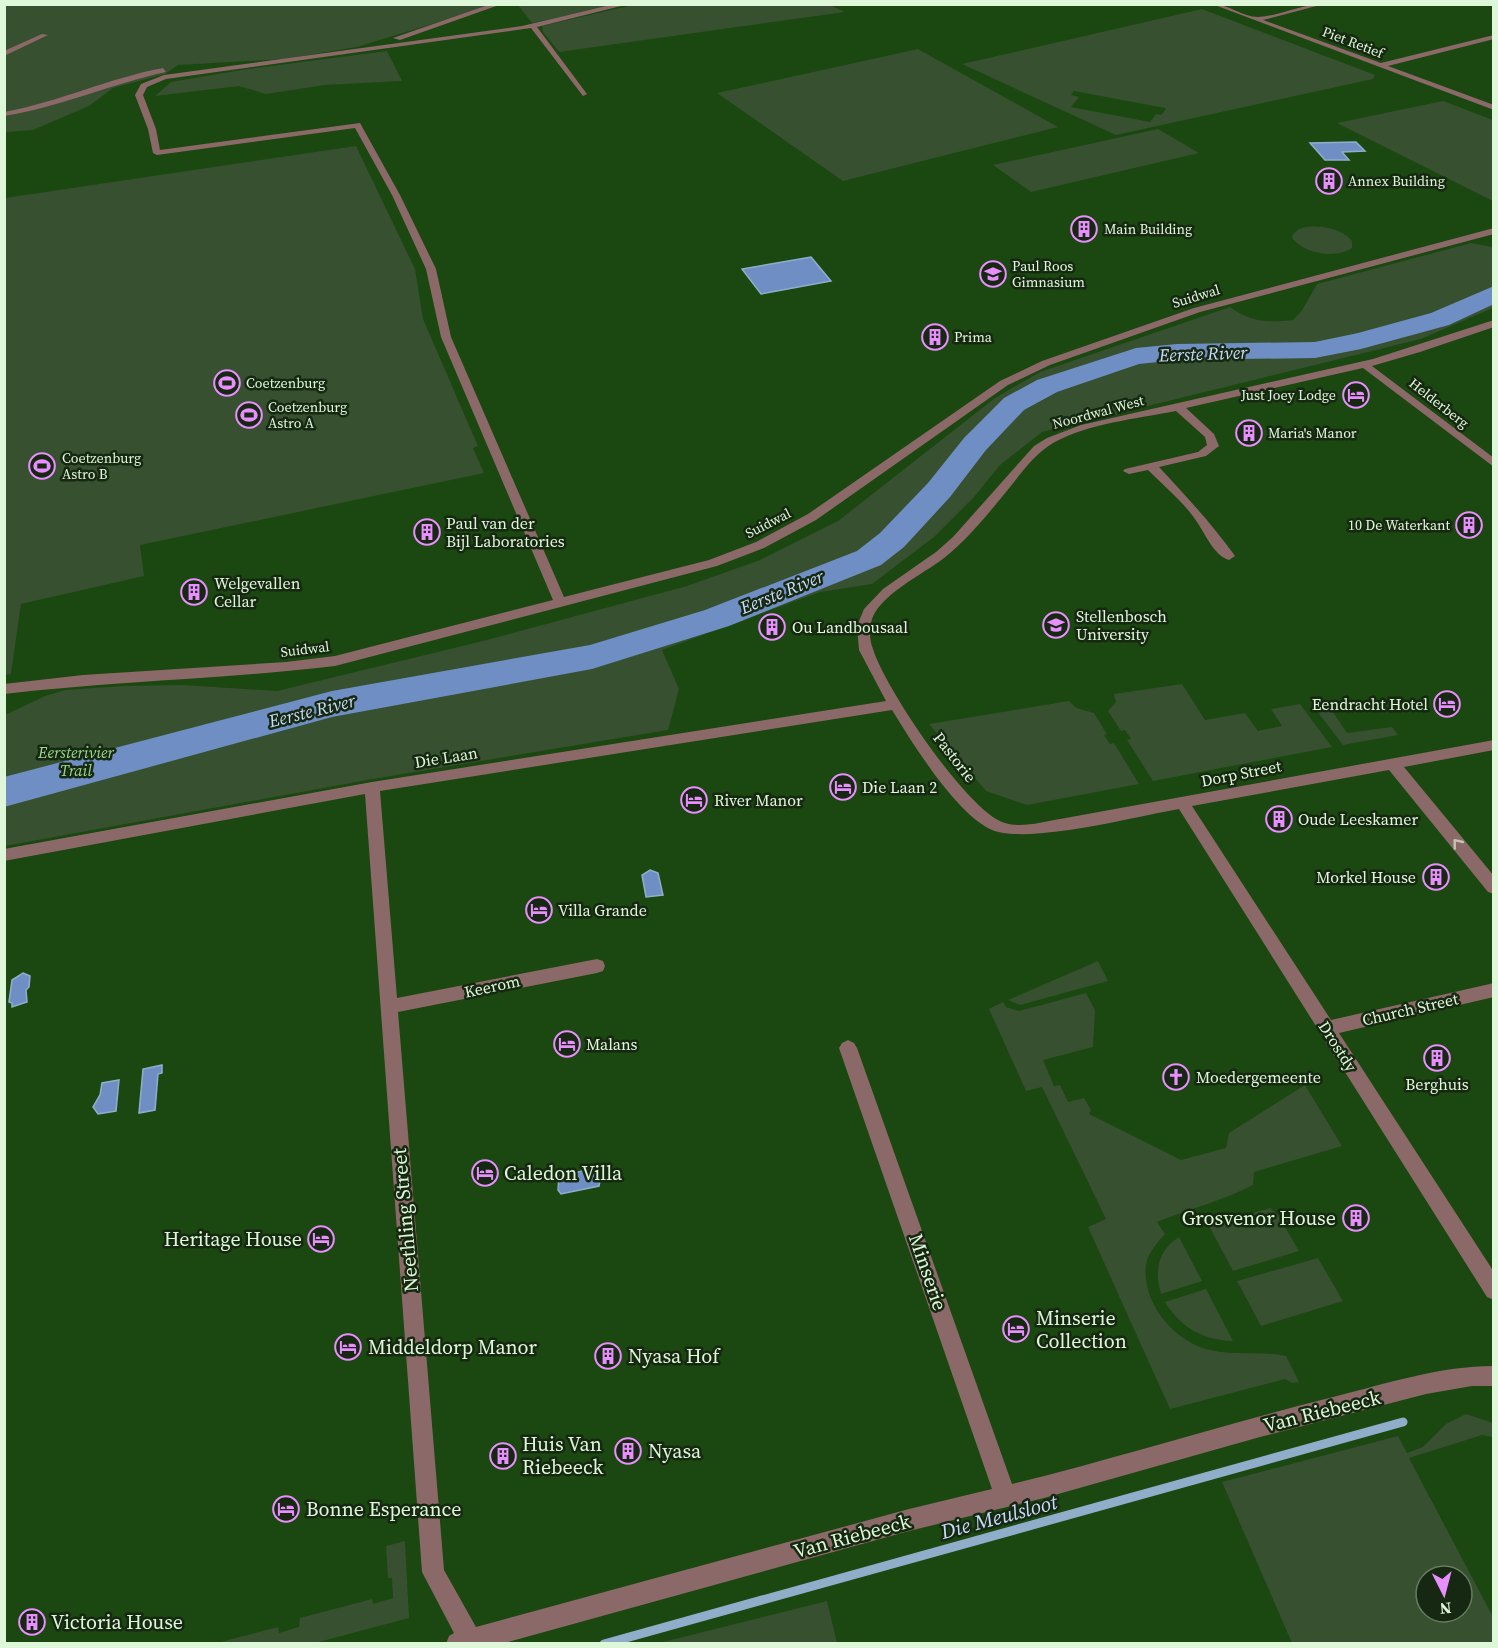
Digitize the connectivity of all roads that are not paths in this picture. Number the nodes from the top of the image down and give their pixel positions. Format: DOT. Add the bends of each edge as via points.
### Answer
graph roads {
  1 [pos="499,4"];
  2 [pos="626,4"];
  3 [pos="1215,4"];
  4 [pos="1321,4"];
  5 [pos="1256,20"];
  6 [pos="533,26"];
  7 [pos="44,35"];
  8 [pos="1494,37"];
  9 [pos="351,52"];
  10 [pos="4,54"];
  11 [pos="1380,66"];
  12 [pos="237,68"];
  13 [pos="583,94"];
  14 [pos="1494,110"];
  15 [pos="4,114"];
  16 [pos="1494,231"];
  17 [pos="1494,323"];
  18 [pos="1365,365"];
  19 [pos="1178,407"];
  20 [pos="1494,464"];
  21 [pos="1151,466"];
  22 [pos="1129,471"];
  23 [pos="1229,556"];
  24 [pos="560,603"];
  25 [pos="4,689"];
  26 [pos="894,705"];
  27 [pos="1494,745"];
  28 [pos="1393,764"];
  29 [pos="372,787"];
  30 [pos="1182,802"];
  31 [pos="994,826"];
  32 [pos="4,855"];
  33 [pos="1494,888"];
  34 [pos="597,966"];
  35 [pos="1494,990"];
  36 [pos="388,1007"];
  37 [pos="1327,1028"];
  38 [pos="848,1048"];
  39 [pos="1494,1290"];
  40 [pos="1494,1376"];
  41 [pos="1005,1496"];
  42 [pos="467,1642"];
  1 -- 9 [label="street"];
  2 -- 6 [label="street"];
  3 -- 5 [label="street, Piet Retief"];
  4 -- 5 [label="street"];
  5 -- 11 [label="street, Piet Retief"];
  6 -- 9 [label="street"];
  6 -- 13 [label="street"];
  7 -- 10 [label="street"];
  8 -- 11 [label="street"];
  9 -- 12 [label="street"];
  11 -- 14 [label="street, Piet Retief"];
  12 -- 15 [label="street" via="228,65 155,71 107,83 43,107"];
  12 -- 24 [label="street" via="164,77 144,86 139,94 157,153 357,125 431,269 446,337"];
  16 -- 24 [label="street, Suidwal" via="1197,310 1046,363 1004,383 829,506 768,541 713,563"];
  17 -- 18 [label="street, Noordwal West" via="1430,348"];
  18 -- 19 [label="street, Noordwal West"];
  18 -- 20 [label="street, Helderberg"];
  19 -- 21 [label="street" via="1210,436 1213,446 1202,454"];
  19 -- 26 [label="street, Noordwal West" via="1066,433 1040,446 963,534 878,602 865,620 865,647"];
  21 -- 22 [label="street"];
  21 -- 23 [label="street" via="1203,521"];
  24 -- 25 [label="street, Suidwal" via="318,664"];
  26 -- 29 [label="street, Die Laan"];
  26 -- 31 [label="street, Pastorie" via="952,784"];
  27 -- 28 [label="street, Dorp Street"];
  28 -- 30 [label="street, Dorp Street"];
  33 -- 28 [label="street, one-way"];
  29 -- 32 [label="street, Die Laan"];
  29 -- 36 [label="street, Neethling Street"];
  30 -- 31 [label="street, Dorp Street" via="1035,829"];
  30 -- 37 [label="street, Drostdy"];
  34 -- 36 [label="street, Keerom"];
  35 -- 37 [label="street, Church Street"];
  36 -- 42 [label="street, Neethling Street" via="433,1572"];
  37 -- 39 [label="street, Drostdy"];
  38 -- 41 [label="street, Minserie"];
  40 -- 41 [label="street, Van Riebeeck" via="1426,1384"];
  41 -- 42 [label="street, Van Riebeeck"];
}
